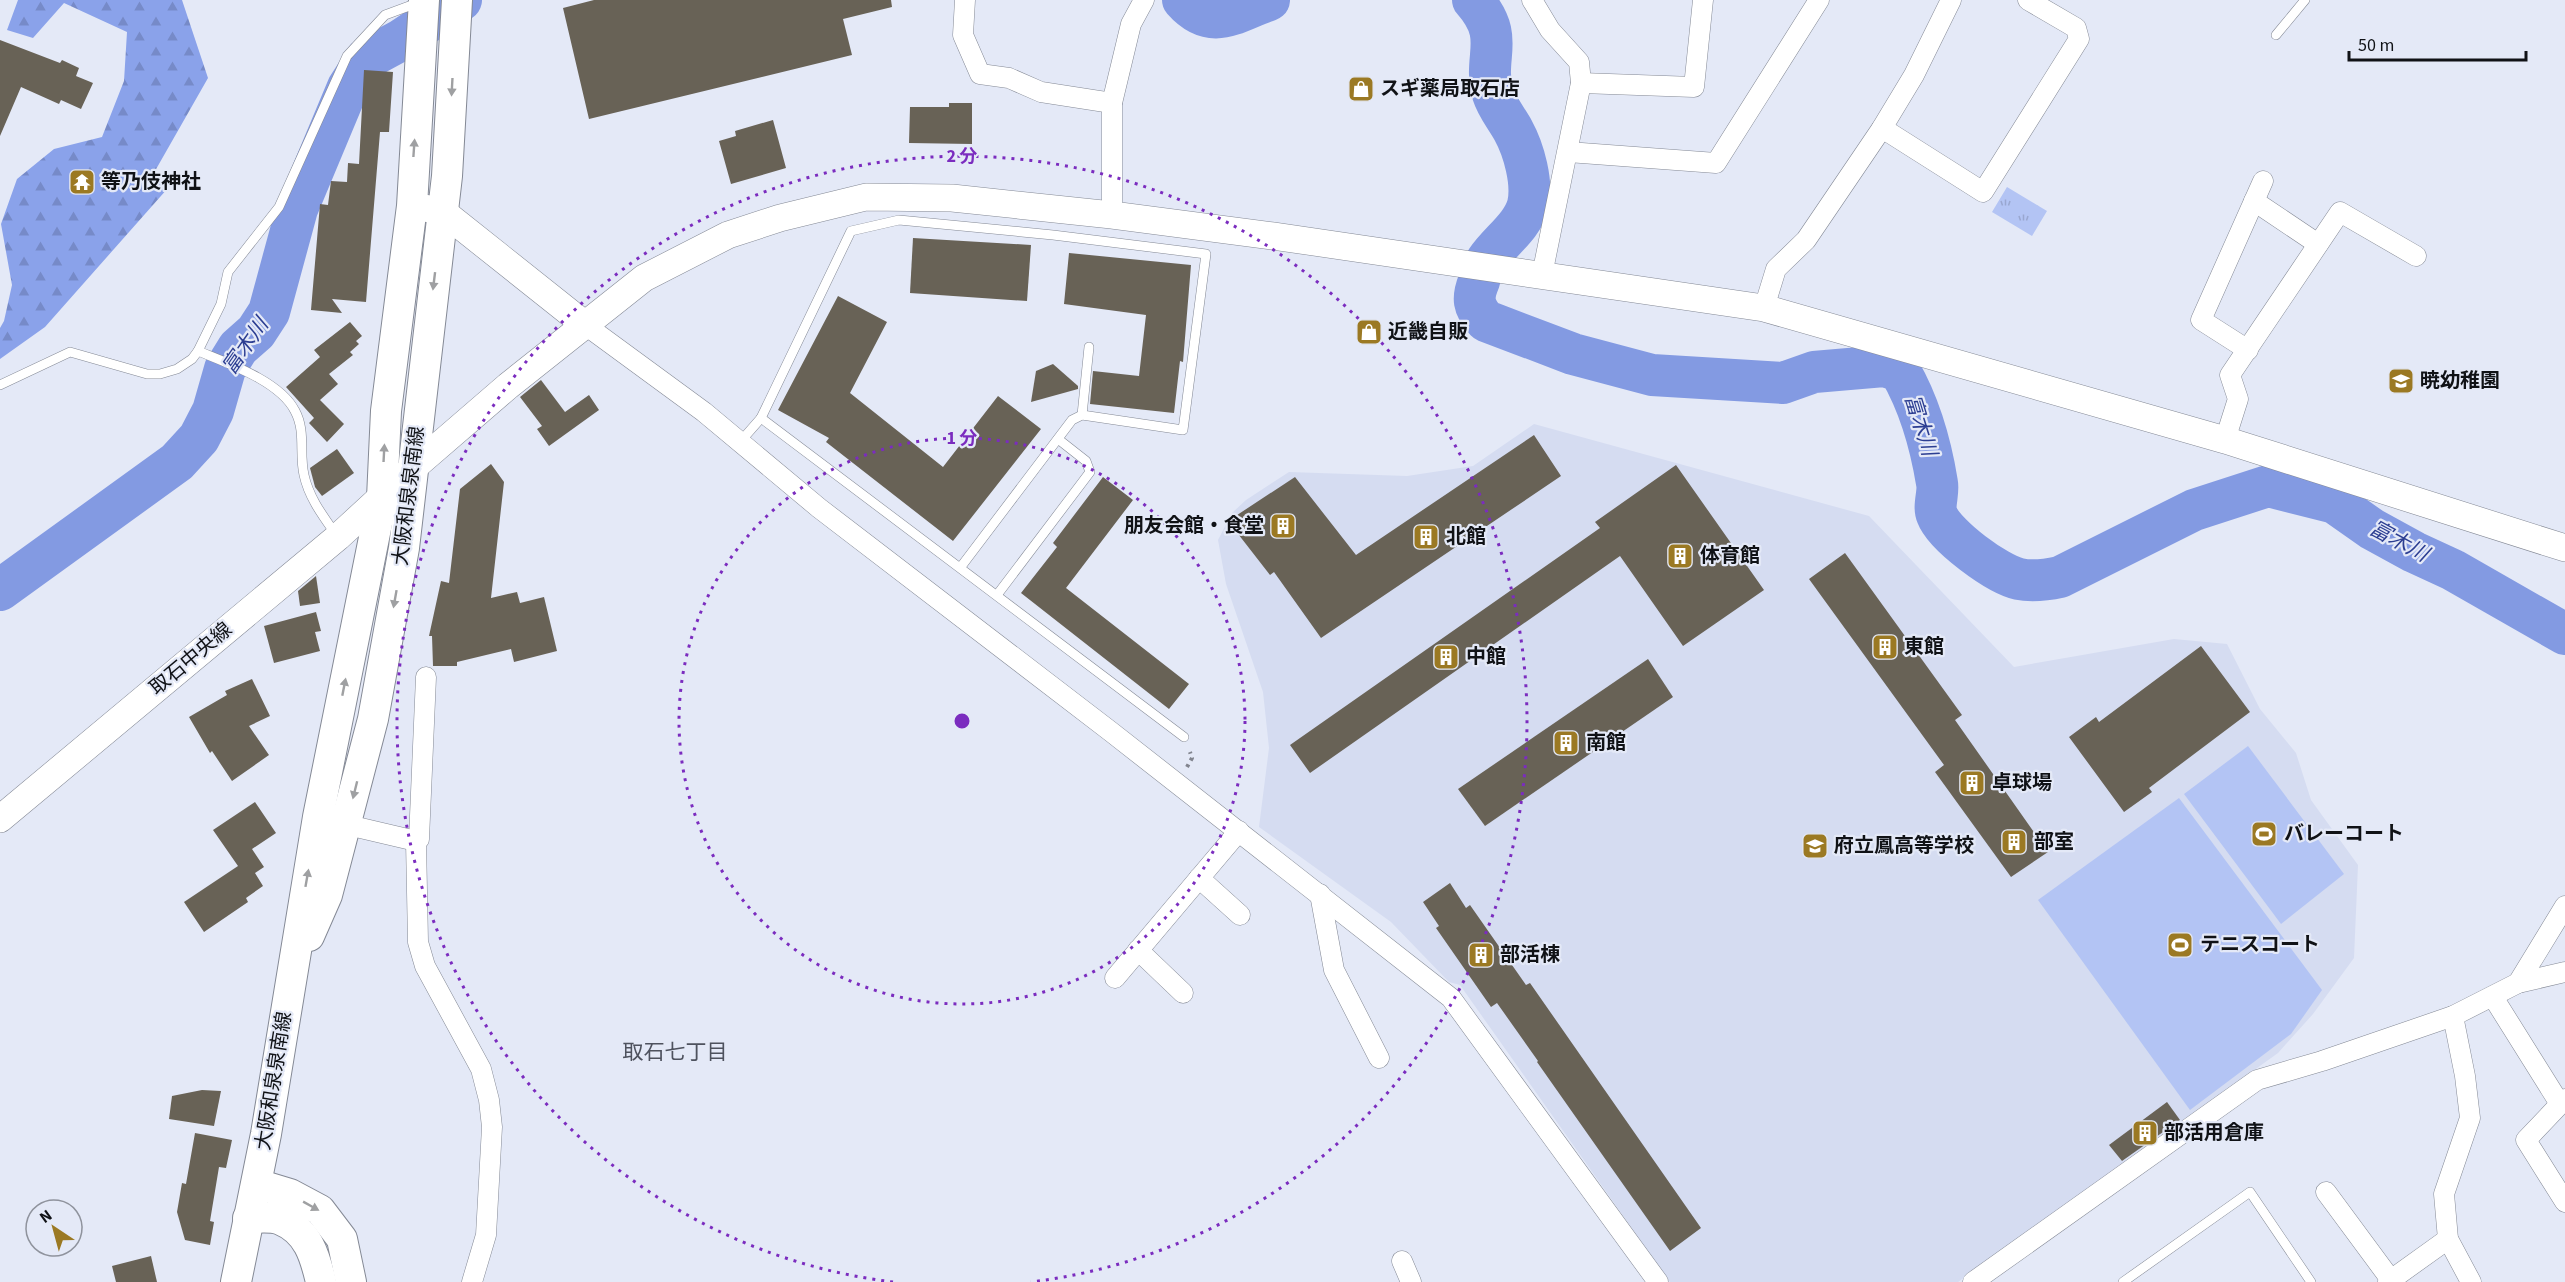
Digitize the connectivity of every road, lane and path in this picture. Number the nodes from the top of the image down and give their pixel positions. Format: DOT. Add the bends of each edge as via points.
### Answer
graph roads {
  1 [pos="965,0"];
  2 [pos="1144,0"];
  3 [pos="1532,0"];
  4 [pos="1703,0"];
  5 [pos="1819,0"];
  6 [pos="1951,0"];
  7 [pos="2028,0"];
  8 [pos="2305,0"];
  9 [pos="424,2"];
  10 [pos="456,14"];
  11 [pos="2276,34"];
  12 [pos="1581,83"];
  13 [pos="1112,103"];
  14 [pos="1882,128"];
  15 [pos="1568,152"];
  16 [pos="2263,181"];
  17 [pos="2254,201"];
  18 [pos="412,206"];
  19 [pos="442,211"];
  20 [pos="1112,215"];
  21 [pos="1208,240"];
  22 [pos="2318,244"];
  23 [pos="2416,256"];
  24 [pos="1542,275"];
  25 [pos="1764,308"];
  26 [pos="584,324"];
  27 [pos="1089,347"];
  28 [pos="2247,350"];
  29 [pos="198,351"];
  30 [pos="0,385"];
  31 [pos="1082,415"];
  32 [pos="761,418"];
  33 [pos="1058,439"];
  34 [pos="2224,440"];
  35 [pos="740,442"];
  36 [pos="413,468"];
  37 [pos="382,498"];
  38 [pos="338,537"];
  39 [pos="2565,548"];
  40 [pos="960,567"];
  41 [pos="997,595"];
  42 [pos="426,677"];
  43 [pos="1184,737"];
  44 [pos="318,817"];
  45 [pos="0,819"];
  46 [pos="346,826"];
  47 [pos="1239,831"];
  48 [pos="416,841"];
  49 [pos="1199,878"];
  50 [pos="1320,894"];
  51 [pos="2565,906"];
  52 [pos="1240,915"];
  53 [pos="1138,950"];
  54 [pos="2565,972"];
  55 [pos="291,977"];
  56 [pos="1115,978"];
  57 [pos="2518,983"];
  58 [pos="1183,993"];
  59 [pos="2493,997"];
  60 [pos="2452,1016"];
  61 [pos="1379,1058"];
  62 [pos="2562,1102"];
  63 [pos="257,1184"];
  64 [pos="2326,1192"];
  65 [pos="2565,1202"];
  66 [pos="248,1218"];
  67 [pos="2448,1239"];
  68 [pos="1402,1261"];
  69 [pos="1653,1280"];
  70 [pos="2129,1280"];
  71 [pos="2389,1281"];
  72 [pos="236,1282"];
  73 [pos="321,1282"];
  74 [pos="351,1282"];
  75 [pos="472,1282"];
  76 [pos="1411,1282"];
  77 [pos="1973,1282"];
  78 [pos="2312,1282"];
  79 [pos="2471,1282"];
  1 -- 13 [label="street" via="963,35 980,75 1009,78 1041,92"];
  2 -- 13 [label="street" via="1131,24"];
  3 -- 12 [label="street" via="1550,30 1579,62"];
  4 -- 12 [label="street" via="1694,87"];
  5 -- 15 [label="street" via="1716,163"];
  6 -- 14 [label="street" via="1914,75"];
  7 -- 14 [label="street" via="2076,28 2079,39 1983,192"];
  8 -- 11 [label="lane"];
  18 -- 9 [label="main road, 大阪和泉泉南線, one-way"];
  9 -- 29 [label="lane" via="385,15 347,56 279,207 228,272 221,304"];
  10 -- 19 [label="main road, 大阪和泉泉南線, one-way"];
  12 -- 15 [label="street"];
  13 -- 20 [label="street"];
  14 -- 25 [label="street" via="1806,240 1776,269"];
  15 -- 24 [label="street"];
  16 -- 17 [label="street"];
  17 -- 22 [label="street"];
  17 -- 28 [label="street" via="2201,320"];
  18 -- 19 [label="street"];
  37 -- 18 [label="main road, 大阪和泉泉南線, one-way" via="386,411"];
  19 -- 26 [label="street"];
  19 -- 36 [label="main road, 大阪和泉泉南線, one-way"];
  20 -- 21 [label="street, 取石中央線"];
  20 -- 26 [label="street, 取石中央線" via="952,198 866,197 728,235 644,279"];
  21 -- 24 [label="street, 取石中央線"];
  21 -- 31 [label="lane" via="1183,429"];
  21 -- 32 [label="lane" via="1053,235 899,220 851,231"];
  22 -- 23 [label="street" via="2340,212"];
  22 -- 28 [label="street"];
  24 -- 25 [label="street, 取石中央線"];
  25 -- 34 [label="street, 取石中央線"];
  26 -- 35 [label="street"];
  26 -- 36 [label="street, 取石中央線"];
  27 -- 31 [label="lane"];
  28 -- 34 [label="street" via="2230,375 2238,399"];
  29 -- 30 [label="lane" via="177,369 154,374 70,352"];
  29 -- 38 [label="lane" via="236,366 276,389 295,409 302,427 304,473 314,503"];
  31 -- 33 [label="lane" via="1072,420"];
  32 -- 35 [label="lane"];
  32 -- 40 [label="lane"];
  33 -- 40 [label="lane"];
  33 -- 41 [label="lane" via="1086,461 1090,472"];
  34 -- 39 [label="street, 取石中央線"];
  35 -- 47 [label="street" via="819,508"];
  36 -- 37 [label="street, 取石中央線"];
  36 -- 46 [label="main road, 大阪和泉泉南線, one-way" via="404,548 373,719"];
  37 -- 38 [label="street, 取石中央線"];
  44 -- 37 [label="main road, 大阪和泉泉南線, one-way"];
  38 -- 45 [label="street, 取石中央線"];
  40 -- 41 [label="lane"];
  41 -- 43 [label="lane"];
  42 -- 48 [label="street"];
  44 -- 46 [label="street"];
  55 -- 44 [label="main road, 大阪和泉泉南線, one-way"];
  46 -- 48 [label="street"];
  46 -- 55 [label="main road, 大阪和泉泉南線" via="327,895"];
  47 -- 49 [label="street"];
  47 -- 50 [label="street"];
  48 -- 75 [label="street" via="418,942 481,1069 489,1100 492,1128 486,1234"];
  49 -- 52 [label="street"];
  49 -- 53 [label="street"];
  50 -- 61 [label="street" via="1334,970"];
  50 -- 69 [label="street" via="1451,998"];
  51 -- 57 [label="street"];
  53 -- 56 [label="street"];
  53 -- 58 [label="street"];
  54 -- 57 [label="street"];
  55 -- 63 [label="main road, 大阪和泉泉南線"];
  57 -- 59 [label="street"];
  59 -- 60 [label="street"];
  59 -- 62 [label="street"];
  60 -- 67 [label="street" via="2470,1118 2444,1194"];
  60 -- 77 [label="street" via="2257,1080"];
  62 -- 65 [label="street" via="2526,1140"];
  63 -- 66 [label="main road, 大阪和泉泉南線"];
  63 -- 74 [label="main road, one-way" via="290,1194 320,1210 342,1239"];
  64 -- 71 [label="street"];
  66 -- 72 [label="main road, 大阪和泉泉南線"];
  66 -- 73 [label="main road" via="280,1219 300,1232 314,1252"];
  67 -- 71 [label="street"];
  67 -- 79 [label="street"];
  68 -- 76 [label="street"];
  70 -- 78 [label="lane" via="2250,1192"];
}
